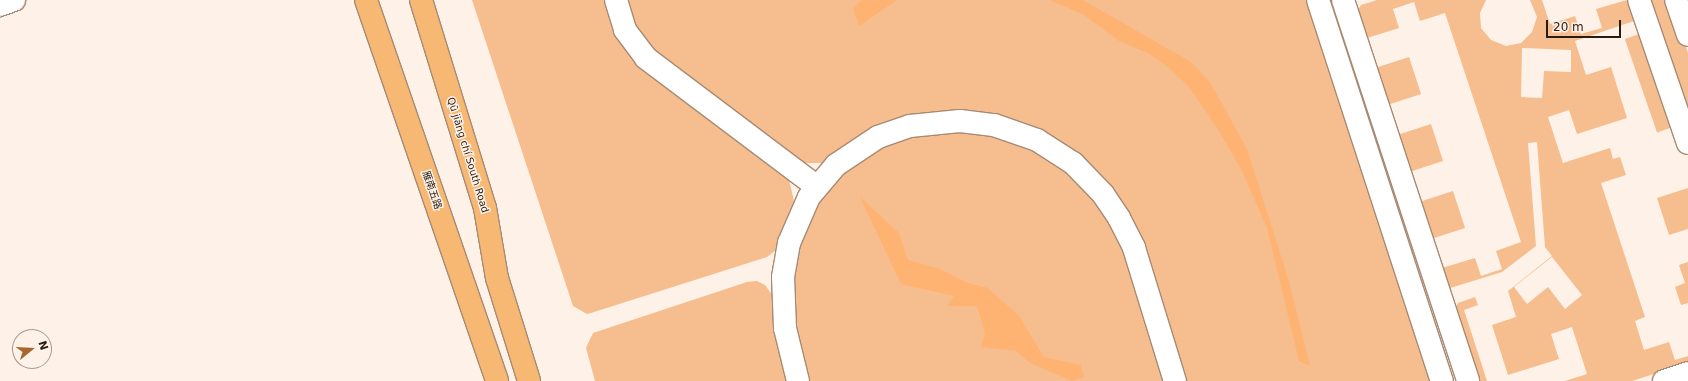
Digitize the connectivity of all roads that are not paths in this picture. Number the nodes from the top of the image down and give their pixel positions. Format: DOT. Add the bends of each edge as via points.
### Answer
graph roads {
  1 [pos="14,0"];
  2 [pos="366,0"];
  3 [pos="421,0"];
  4 [pos="616,0"];
  5 [pos="1318,0"];
  6 [pos="1344,0"];
  7 [pos="1639,0"];
  8 [pos="1676,0"];
  9 [pos="0,5"];
  10 [pos="1688,35"];
  11 [pos="1688,143"];
  12 [pos="816,187"];
  13 [pos="1688,373"];
  14 [pos="497,381"];
  15 [pos="529,381"];
  16 [pos="798,381"];
  17 [pos="1175,381"];
  18 [pos="1442,381"];
  19 [pos="1468,381"];
  20 [pos="1664,381"];
  1 -- 9 [label="street"];
  2 -- 14 [label="main road, 雁南五路"];
  3 -- 15 [label="main road, Qū jiāng chí South Road" via="485,208 497,278"];
  4 -- 12 [label="street" via="625,30 646,58"];
  5 -- 18 [label="street"];
  6 -- 19 [label="street"];
  7 -- 11 [label="street"];
  8 -- 10 [label="street"];
  12 -- 16 [label="street" via="794,228 783,277 785,328"];
  12 -- 17 [label="street" via="836,165 863,145 910,126 943,121 977,122 1006,128 1038,140 1082,172 1119,218 1140,264"];
  13 -- 20 [label="street"];
}
